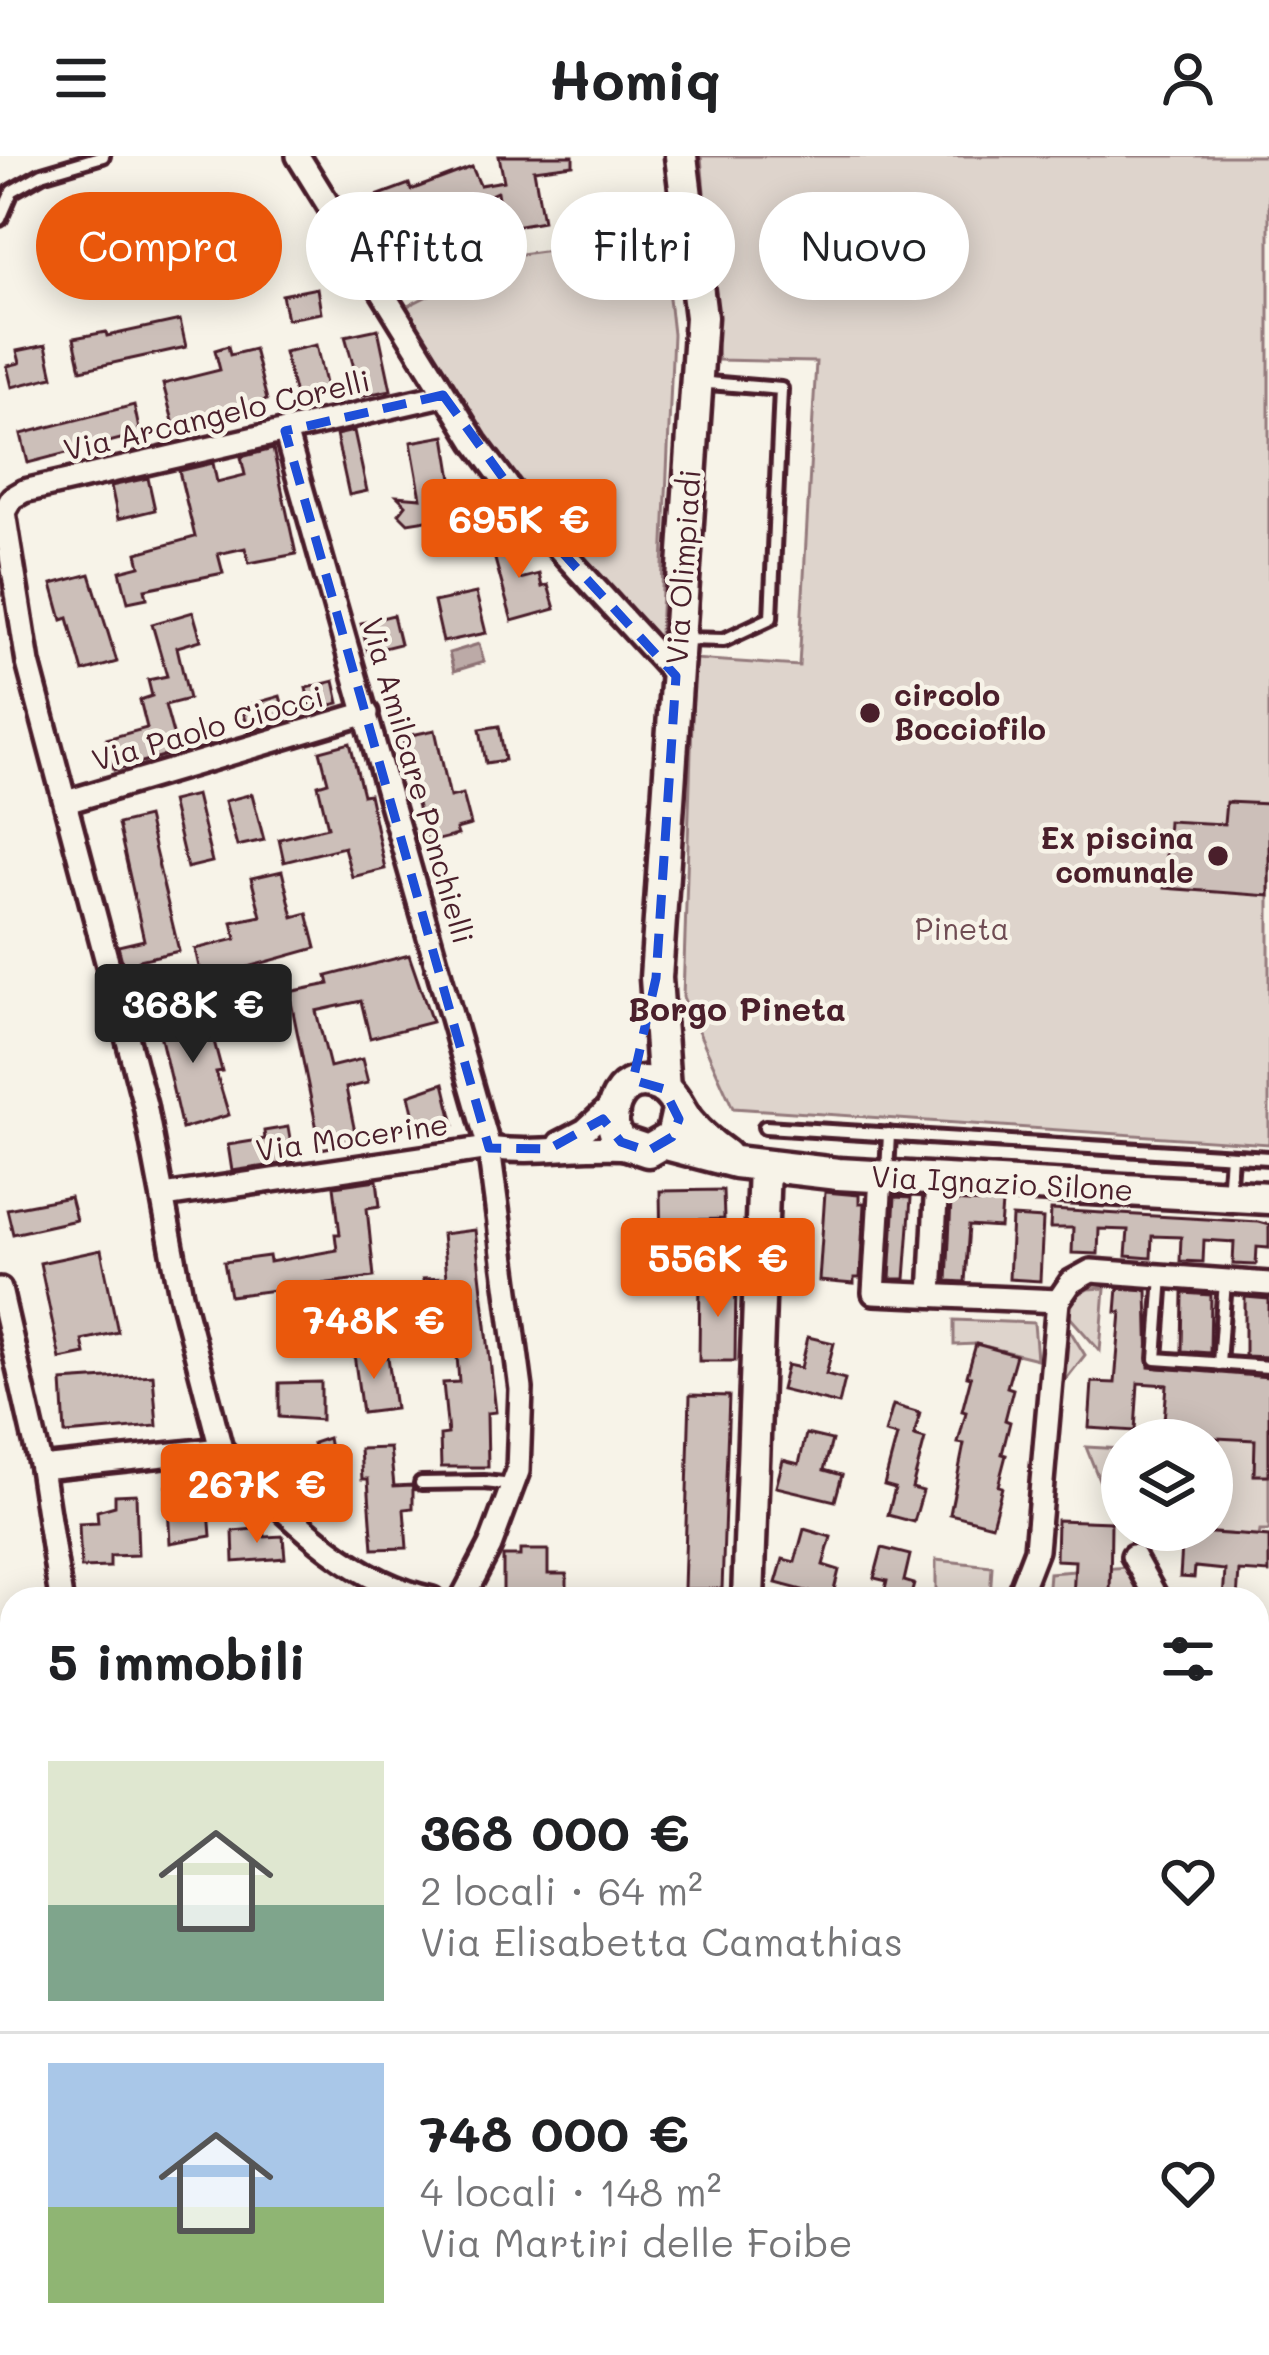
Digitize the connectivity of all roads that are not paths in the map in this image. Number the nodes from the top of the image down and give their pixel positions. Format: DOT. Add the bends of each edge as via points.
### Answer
graph roads {
  1 [pos="104,156"];
  2 [pos="298,156"];
  3 [pos="681,156"];
  4 [pos="0,219"];
  5 [pos="696,382"];
  6 [pos="443,395"];
  7 [pos="285,431"];
  8 [pos="679,639"];
  9 [pos="676,676"];
  10 [pos="367,713"];
  11 [pos="66,802"];
  12 [pos="656,978"];
  13 [pos="620,1096"];
  14 [pos="671,1100"];
  15 [pos="765,1127"];
  16 [pos="889,1135"];
  17 [pos="666,1144"];
  18 [pos="489,1148"];
  19 [pos="630,1148"];
  20 [pos="549,1149"];
  21 [pos="1231,1156"];
  22 [pos="1269,1158"];
  23 [pos="750,1164"];
  24 [pos="884,1178"];
  25 [pos="937,1180"];
  26 [pos="164,1196"];
  27 [pos="1228,1196"];
  28 [pos="1269,1198"];
  29 [pos="1162,1276"];
  30 [pos="1225,1281"];
  31 [pos="1269,1284"];
  32 [pos="0,1289"];
  33 [pos="931,1295"];
  34 [pos="1058,1301"];
  35 [pos="1219,1364"];
  36 [pos="1269,1367"];
  37 [pos="221,1449"];
  38 [pos="41,1468"];
  39 [pos="421,1483"];
  40 [pos="512,1485"];
  41 [pos="1133,1556"];
  42 [pos="59,1587"];
  43 [pos="391,1587"];
  44 [pos="468,1587"];
  45 [pos="748,1587"];
  46 [pos="1022,1587"];
  47 [pos="1150,1587"];
  1 -- 4 [label="lane" via="12,191"];
  2 -- 6 [label="street"];
  3 -- 5 [label="street, Via Olimpiadi" via="701,317"];
  5 -- 8 [label="street, Via Olimpiadi"];
  5 -- 8 [label="lane" via="781,389 771,618 724,640"];
  6 -- 7 [label="street, Via Arcangelo Corelli"];
  6 -- 9 [label="street" via="538,526"];
  7 -- 10 [label="street, Via Amilcare Ponchielli"];
  7 -- 11 [label="street, Via Arcangelo Corelli" via="24,491 7,504 15,597"];
  8 -- 9 [label="street, Via Olimpiadi"];
  9 -- 12 [label="street, Via Olimpiadi"];
  10 -- 11 [label="street, Via Paolo Ciocci"];
  10 -- 18 [label="street, Via Amilcare Ponchielli"];
  11 -- 26 [label="street"];
  12 -- 13 [label="street, Via Olimpiadi" via="643,1042"];
  12 -- 14 [label="street, Via Olimpiadi"];
  13 -- 14 [label="street" via="646,1083"];
  13 -- 19 [label="street" via="611,1125"];
  13 -- 20 [label="street" via="585,1130"];
  14 -- 17 [label="street" via="677,1129"];
  14 -- 23 [label="street" via="703,1139"];
  15 -- 16 [label="lane"];
  16 -- 21 [label="lane"];
  16 -- 24 [label="lane"];
  17 -- 19 [label="street"];
  17 -- 23 [label="street, Via Ignazio Silone"];
  18 -- 20 [label="street, Via Mocerine"];
  18 -- 26 [label="street, Via Mocerine"];
  18 -- 40 [label="street, Via Amilcare Ponchielli" via="521,1389"];
  19 -- 20 [label="street, Via Mocerine"];
  21 -- 22 [label="lane"];
  21 -- 27 [label="lane"];
  23 -- 24 [label="street, Via Ignazio Silone"];
  23 -- 45 [label="street"];
  24 -- 25 [label="street, Via Ignazio Silone"];
  24 -- 33 [label="street" via="874,1293"];
  25 -- 27 [label="street, Via Ignazio Silone"];
  25 -- 33 [label="street"];
  26 -- 37 [label="street"];
  27 -- 28 [label="street, Via Ignazio Silone"];
  29 -- 30 [label="street"];
  29 -- 34 [label="street" via="1091,1271"];
  29 -- 35 [label="lane" via="1156,1359"];
  30 -- 31 [label="street"];
  30 -- 35 [label="lane"];
  32 -- 38 [label="street"];
  33 -- 34 [label="street"];
  34 -- 46 [label="street" via="1036,1550"];
  35 -- 36 [label="lane"];
  37 -- 38 [label="street"];
  37 -- 43 [label="street" via="343,1561"];
  38 -- 42 [label="street"];
  39 -- 40 [label="lane"];
  40 -- 44 [label="street, Via Amilcare Ponchielli"];
  41 -- 47 [label="street"];
}
